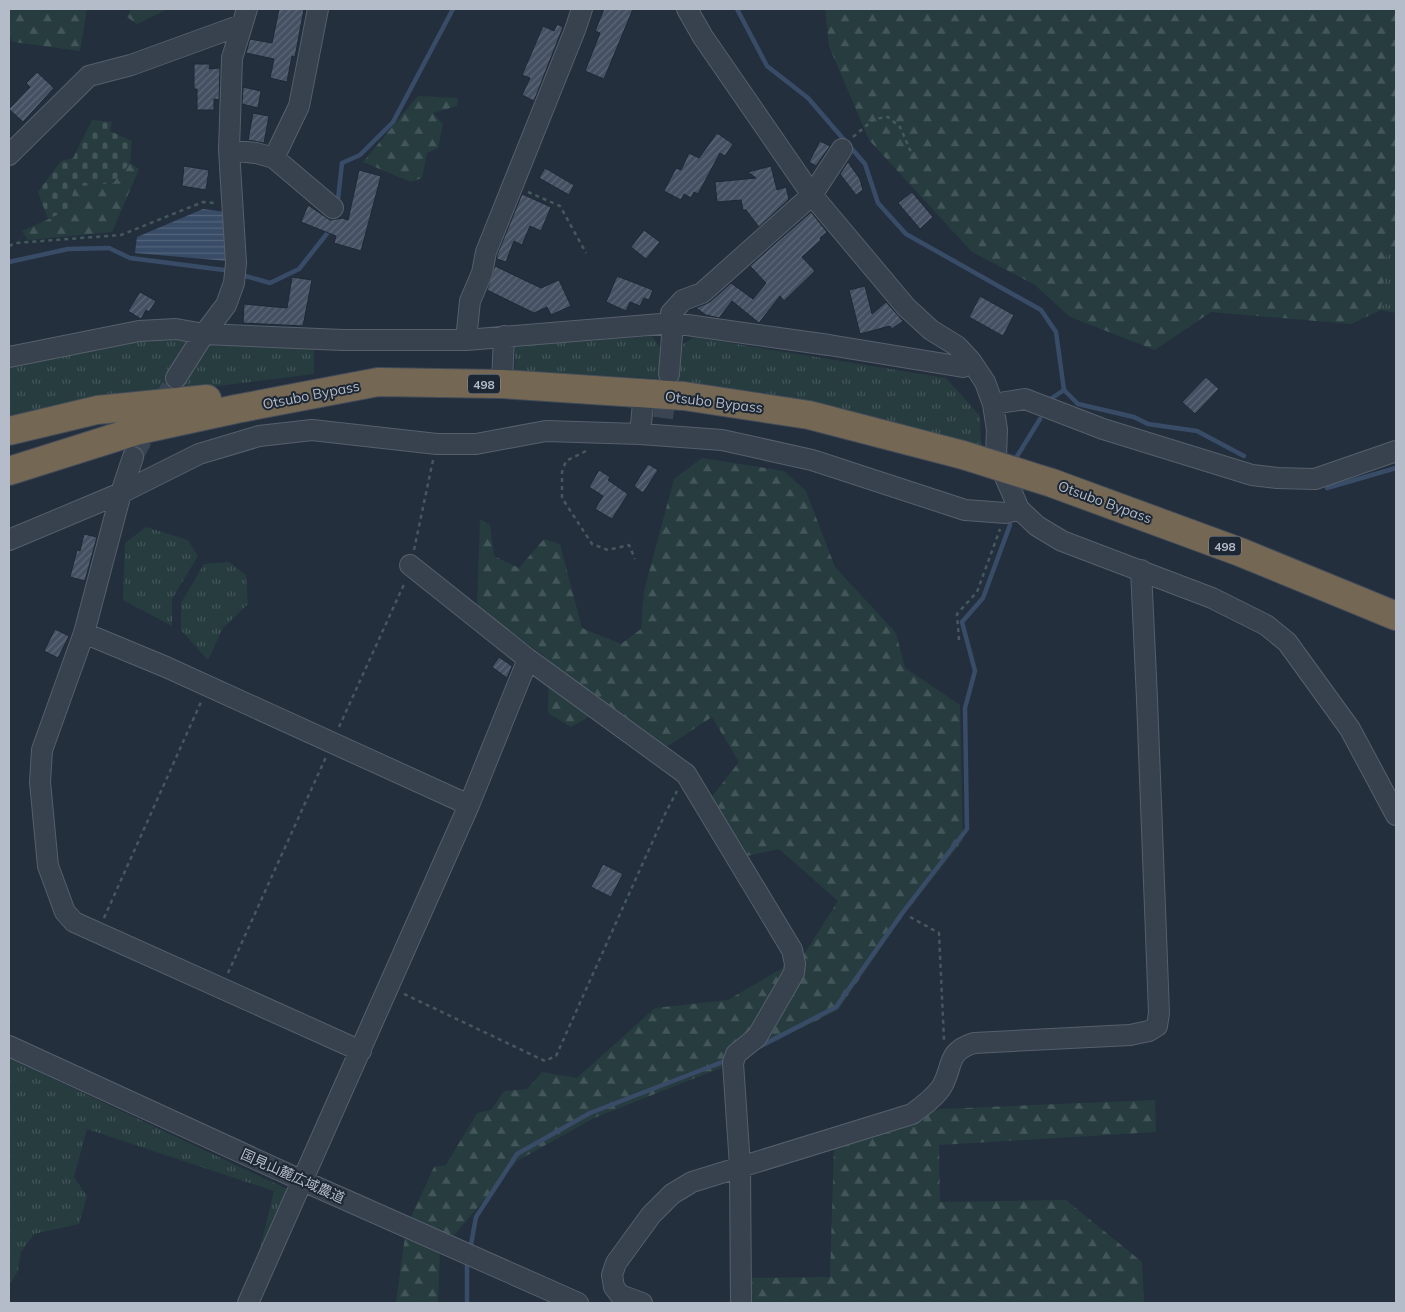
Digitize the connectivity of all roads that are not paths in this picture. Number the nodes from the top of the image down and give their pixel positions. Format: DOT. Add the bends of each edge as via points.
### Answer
graph roads {
  1 [pos="318,9"];
  2 [pos="582,9"];
  3 [pos="687,9"];
  4 [pos="244,17"];
  5 [pos="848,143"];
  6 [pos="229,150"];
  7 [pos="9,155"];
  8 [pos="274,158"];
  9 [pos="812,195"];
  10 [pos="333,208"];
  11 [pos="673,323"];
  12 [pos="204,334"];
  13 [pos="504,336"];
  14 [pos="466,340"];
  15 [pos="9,358"];
  16 [pos="971,361"];
  17 [pos="669,374"];
  18 [pos="176,378"];
  19 [pos="378,382"];
  20 [pos="502,384"];
  21 [pos="644,393"];
  22 [pos="994,404"];
  23 [pos="663,418"];
  24 [pos="9,431"];
  25 [pos="640,434"];
  26 [pos="722,440"];
  27 [pos="1396,451"];
  28 [pos="133,457"];
  29 [pos="21,466"];
  30 [pos="9,476"];
  31 [pos="121,493"];
  32 [pos="1012,511"];
  33 [pos="9,540"];
  34 [pos="410,565"];
  35 [pos="1141,570"];
  36 [pos="1396,616"];
  37 [pos="84,633"];
  38 [pos="528,659"];
  39 [pos="469,805"];
  40 [pos="1396,814"];
  41 [pos="9,1046"];
  42 [pos="361,1051"];
  43 [pos="740,1166"];
  44 [pos="303,1181"];
  45 [pos="248,1303"];
  46 [pos="578,1303"];
  47 [pos="642,1303"];
  48 [pos="742,1303"];
  1 -- 8 [label="street" via="299,106"];
  2 -- 14 [label="street" via="486,252 482,273 470,301"];
  3 -- 9 [label="street" via="703,38"];
  4 -- 6 [label="street" via="232,58"];
  4 -- 7 [label="street" via="131,65 89,76"];
  5 -- 9 [label="street"];
  6 -- 8 [label="street"];
  6 -- 12 [label="street" via="234,204 234,282 226,305"];
  8 -- 10 [label="street"];
  9 -- 11 [label="street" via="702,293 683,300 671,313"];
  9 -- 16 [label="street" via="906,308 931,330 957,346"];
  11 -- 13 [label="street"];
  11 -- 16 [label="street" via="963,368"];
  11 -- 17 [label="street"];
  12 -- 14 [label="street" via="343,340"];
  12 -- 15 [label="street" via="176,329 139,331"];
  12 -- 18 [label="street"];
  13 -- 14 [label="street"];
  13 -- 20 [label="street"];
  16 -- 22 [label="street" via="986,382"];
  19 -- 20 [label="highway, Otsubo Bypass / 498"];
  19 -- 24 [label="highway" via="97,410"];
  19 -- 29 [label="highway, Otsubo Bypass / 498" via="139,430"];
  20 -- 21 [label="highway, Otsubo Bypass / 498"];
  21 -- 25 [label="street"];
  21 -- 36 [label="highway, Otsubo Bypass / 498, bridge" via="809,415 963,455 1052,483 1240,552"];
  22 -- 27 [label="street" via="1025,399 1103,429 1252,475 1277,478 1314,479"];
  22 -- 32 [label="street" via="996,456"];
  23 -- 26 [label="street" via="668,425 717,431"];
  25 -- 26 [label="street"];
  25 -- 31 [label="street" via="546,431 476,444 437,444 312,430 260,436 199,454"];
  26 -- 32 [label="street" via="812,460 965,510"];
  28 -- 31 [label="street"];
  29 -- 30 [label="highway, Otsubo Bypass"];
  31 -- 33 [label="street"];
  31 -- 37 [label="street"];
  32 -- 35 [label="street" via="1062,541"];
  34 -- 38 [label="street"];
  35 -- 40 [label="street" via="1266,625 1287,642 1350,729"];
  35 -- 43 [label="street" via="1157,1026 1130,1035 974,1043 962,1047 954,1056 941,1087 928,1103 912,1114"];
  37 -- 39 [label="street"];
  37 -- 42 [label="street" via="42,750 40,782 48,866 65,912 74,922 97,933"];
  38 -- 39 [label="street"];
  38 -- 43 [label="street" via="686,774 792,950 796,964 794,973 757,1036 736,1054 732,1063"];
  39 -- 42 [label="street"];
  41 -- 44 [label="street, 国見山麓広域農道"];
  42 -- 44 [label="street"];
  43 -- 47 [label="street" via="692,1182 672,1194 651,1214 616,1263 612,1275 614,1287 620,1295"];
  43 -- 48 [label="street"];
  44 -- 45 [label="street"];
  44 -- 46 [label="street, 国見山麓広域農道"];
}
